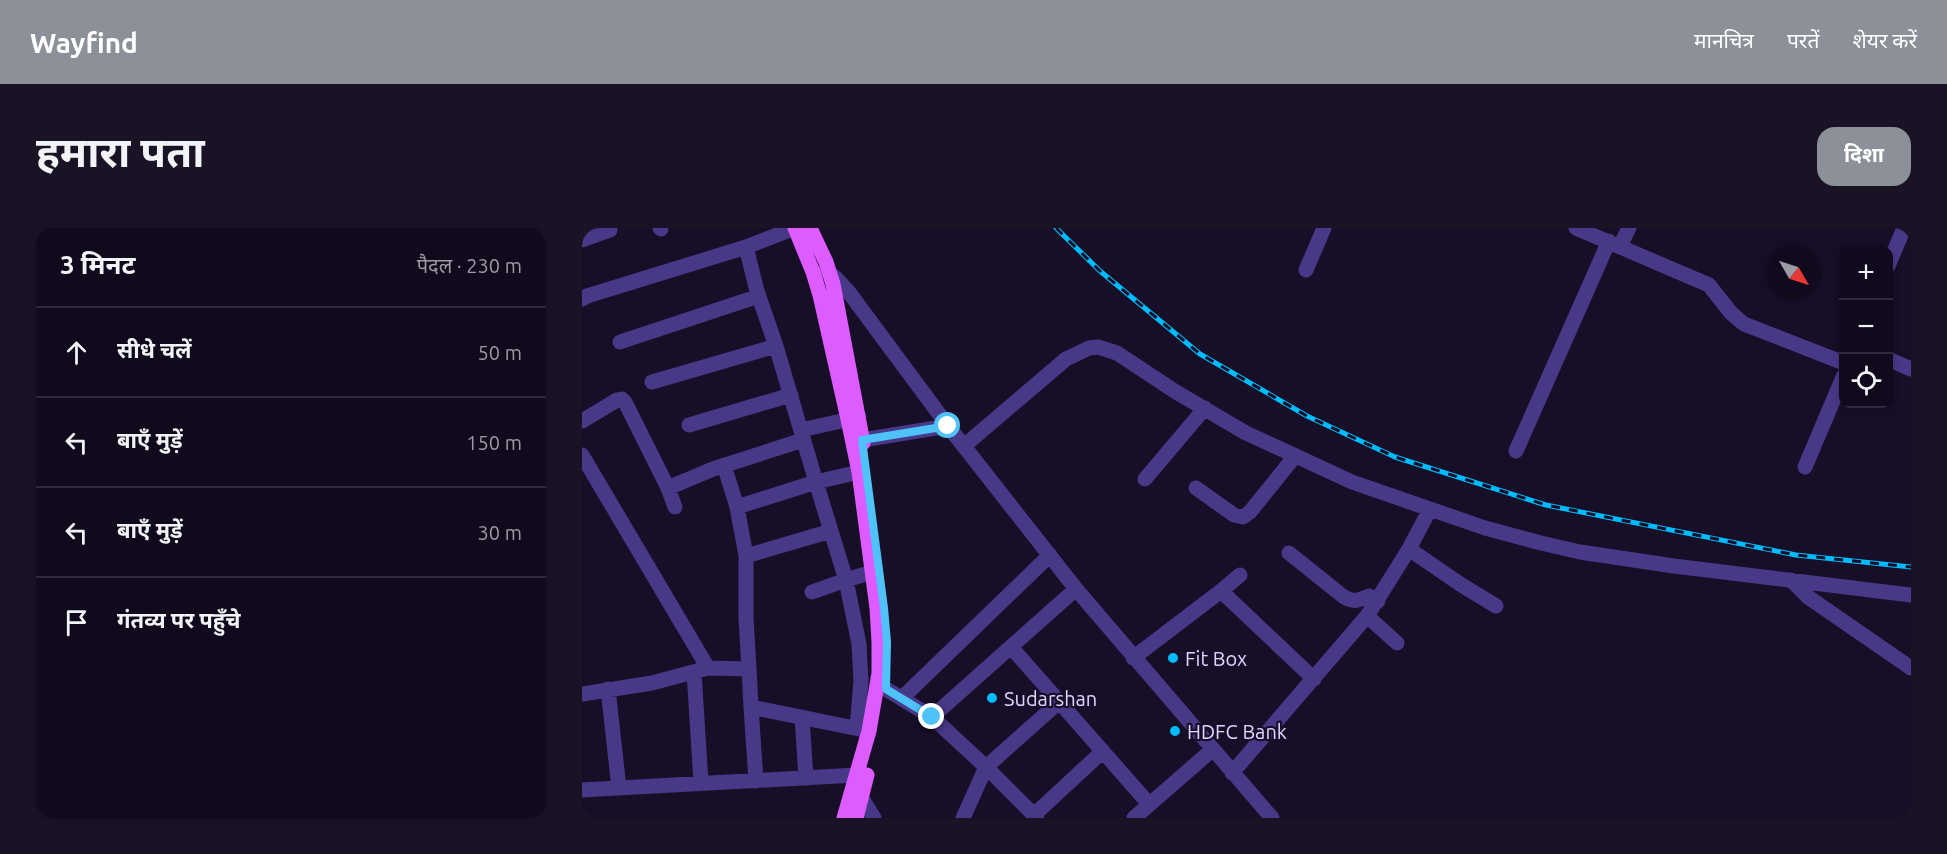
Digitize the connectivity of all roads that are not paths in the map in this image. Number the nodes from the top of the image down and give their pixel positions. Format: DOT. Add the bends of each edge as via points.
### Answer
graph roads {
  1 [pos="795,228"];
  2 [pos="810,228"];
  3 [pos="1324,228"];
  4 [pos="1576,228"];
  5 [pos="1629,228"];
  6 [pos="1904,228"];
  7 [pos="610,230"];
  8 [pos="582,240"];
  9 [pos="1615,244"];
  10 [pos="746,248"];
  11 [pos="1893,254"];
  12 [pos="1306,270"];
  13 [pos="813,272"];
  14 [pos="830,273"];
  15 [pos="584,294"];
  16 [pos="820,295"];
  17 [pos="759,296"];
  18 [pos="835,298"];
  19 [pos="857,303"];
  20 [pos="620,342"];
  21 [pos="776,346"];
  22 [pos="1839,361"];
  23 [pos="1893,361"];
  24 [pos="1911,369"];
  25 [pos="652,382"];
  26 [pos="1839,387"];
  27 [pos="790,396"];
  28 [pos="1205,408"];
  29 [pos="853,418"];
  30 [pos="582,422"];
  31 [pos="689,425"];
  32 [pos="948,426"];
  33 [pos="802,435"];
  34 [pos="862,440"];
  35 [pos="964,446"];
  36 [pos="1516,451"];
  37 [pos="582,455"];
  38 [pos="1295,456"];
  39 [pos="724,465"];
  40 [pos="1805,467"];
  41 [pos="859,472"];
  42 [pos="1145,479"];
  43 [pos="816,482"];
  44 [pos="668,488"];
  45 [pos="1196,488"];
  46 [pos="675,507"];
  47 [pos="737,507"];
  48 [pos="1430,509"];
  49 [pos="831,531"];
  50 [pos="1409,549"];
  51 [pos="1289,553"];
  52 [pos="1050,555"];
  53 [pos="746,556"];
  54 [pos="872,572"];
  55 [pos="1240,575"];
  56 [pos="846,580"];
  57 [pos="1791,580"];
  58 [pos="1076,589"];
  59 [pos="1221,591"];
  60 [pos="812,592"];
  61 [pos="1911,595"];
  62 [pos="1378,601"];
  63 [pos="1496,606"];
  64 [pos="1367,616"];
  65 [pos="1397,643"];
  66 [pos="1011,647"];
  67 [pos="1133,658"];
  68 [pos="1911,668"];
  69 [pos="749,669"];
  70 [pos="700,670"];
  71 [pos="1314,679"];
  72 [pos="608,689"];
  73 [pos="886,689"];
  74 [pos="582,694"];
  75 [pos="902,698"];
  76 [pos="1059,702"];
  77 [pos="751,707"];
  78 [pos="802,717"];
  79 [pos="932,717"];
  80 [pos="863,729"];
  81 [pos="1212,750"];
  82 [pos="1103,751"];
  83 [pos="986,767"];
  84 [pos="1232,773"];
  85 [pos="861,776"];
  86 [pos="806,778"];
  87 [pos="756,781"];
  88 [pos="702,783"];
  89 [pos="619,788"];
  90 [pos="582,790"];
  91 [pos="856,796"];
  92 [pos="1149,804"];
  93 [pos="1036,816"];
  94 [pos="844,818"];
  95 [pos="856,818"];
  96 [pos="874,818"];
  97 [pos="963,818"];
  98 [pos="1134,818"];
  99 [pos="1272,818"];
  1 -- 10 [label="street"];
  1 -- 13 [label="main road"];
  2 -- 14 [label="main road"];
  3 -- 12 [label="street"];
  4 -- 9 [label="street"];
  5 -- 9 [label="street"];
  6 -- 11 [label="street"];
  7 -- 8 [label="street"];
  9 -- 22 [label="street" via="1709,285 1744,324"];
  9 -- 36 [label="street"];
  10 -- 15 [label="street"];
  10 -- 17 [label="street"];
  13 -- 14 [label="street"];
  13 -- 16 [label="main road"];
  14 -- 18 [label="main road"];
  14 -- 19 [label="street"];
  16 -- 18 [label="street"];
  16 -- 29 [label="main road"];
  17 -- 20 [label="street"];
  17 -- 21 [label="street"];
  18 -- 19 [label="street"];
  18 -- 29 [label="main road"];
  19 -- 32 [label="street"];
  21 -- 25 [label="street"];
  21 -- 27 [label="street"];
  23 -- 24 [label="street"];
  26 -- 40 [label="street"];
  27 -- 31 [label="street"];
  27 -- 33 [label="street"];
  28 -- 35 [label="street" via="1117,353 1098,346 1066,359"];
  28 -- 38 [label="street"];
  28 -- 42 [label="street"];
  29 -- 33 [label="street"];
  29 -- 34 [label="main road"];
  29 -- 41 [label="main road"];
  30 -- 44 [label="street" via="622,399"];
  32 -- 34 [label="street"];
  32 -- 35 [label="street"];
  33 -- 39 [label="street"];
  33 -- 43 [label="street"];
  34 -- 73 [label="main road" via="884,608"];
  35 -- 52 [label="street"];
  37 -- 70 [label="street"];
  38 -- 45 [label="street" via="1243,517 1234,515"];
  38 -- 48 [label="street" via="1352,483"];
  39 -- 44 [label="street"];
  39 -- 47 [label="street"];
  41 -- 43 [label="street"];
  41 -- 54 [label="main road"];
  43 -- 47 [label="street"];
  43 -- 49 [label="street"];
  44 -- 46 [label="street"];
  47 -- 53 [label="street"];
  48 -- 50 [label="street"];
  48 -- 57 [label="street" via="1485,528 1580,552"];
  49 -- 53 [label="street"];
  49 -- 56 [label="street"];
  50 -- 62 [label="street"];
  50 -- 63 [label="street"];
  51 -- 62 [label="street" via="1344,597 1357,602 1369,597"];
  52 -- 58 [label="street"];
  52 -- 75 [label="street"];
  53 -- 69 [label="street"];
  54 -- 56 [label="street"];
  54 -- 80 [label="main road" via="879,674"];
  55 -- 59 [label="street"];
  56 -- 60 [label="street"];
  56 -- 80 [label="street" via="860,644"];
  57 -- 61 [label="street"];
  57 -- 68 [label="street" via="1808,597"];
  58 -- 66 [label="street"];
  58 -- 67 [label="street"];
  59 -- 67 [label="street"];
  59 -- 71 [label="street"];
  62 -- 64 [label="street"];
  64 -- 65 [label="street"];
  64 -- 71 [label="street"];
  66 -- 76 [label="street"];
  66 -- 79 [label="street"];
  67 -- 81 [label="street"];
  69 -- 70 [label="street"];
  69 -- 77 [label="street"];
  70 -- 72 [label="street"];
  70 -- 88 [label="street"];
  71 -- 84 [label="street"];
  72 -- 74 [label="street"];
  72 -- 89 [label="street"];
  73 -- 75 [label="street"];
  73 -- 85 [label="main road"];
  75 -- 79 [label="street"];
  76 -- 82 [label="street"];
  76 -- 83 [label="street"];
  77 -- 78 [label="street"];
  77 -- 87 [label="street"];
  78 -- 80 [label="street"];
  78 -- 86 [label="street"];
  79 -- 83 [label="street"];
  80 -- 85 [label="main road"];
  81 -- 84 [label="street"];
  81 -- 92 [label="street"];
  82 -- 92 [label="street"];
  82 -- 93 [label="street"];
  83 -- 93 [label="street"];
  83 -- 97 [label="street"];
  84 -- 99 [label="street"];
  85 -- 86 [label="street"];
  85 -- 91 [label="main road"];
  86 -- 87 [label="street"];
  87 -- 88 [label="street"];
  88 -- 89 [label="street"];
  89 -- 90 [label="street"];
  91 -- 94 [label="main road"];
  91 -- 95 [label="main road"];
  91 -- 96 [label="street"];
  92 -- 98 [label="street"];
}
